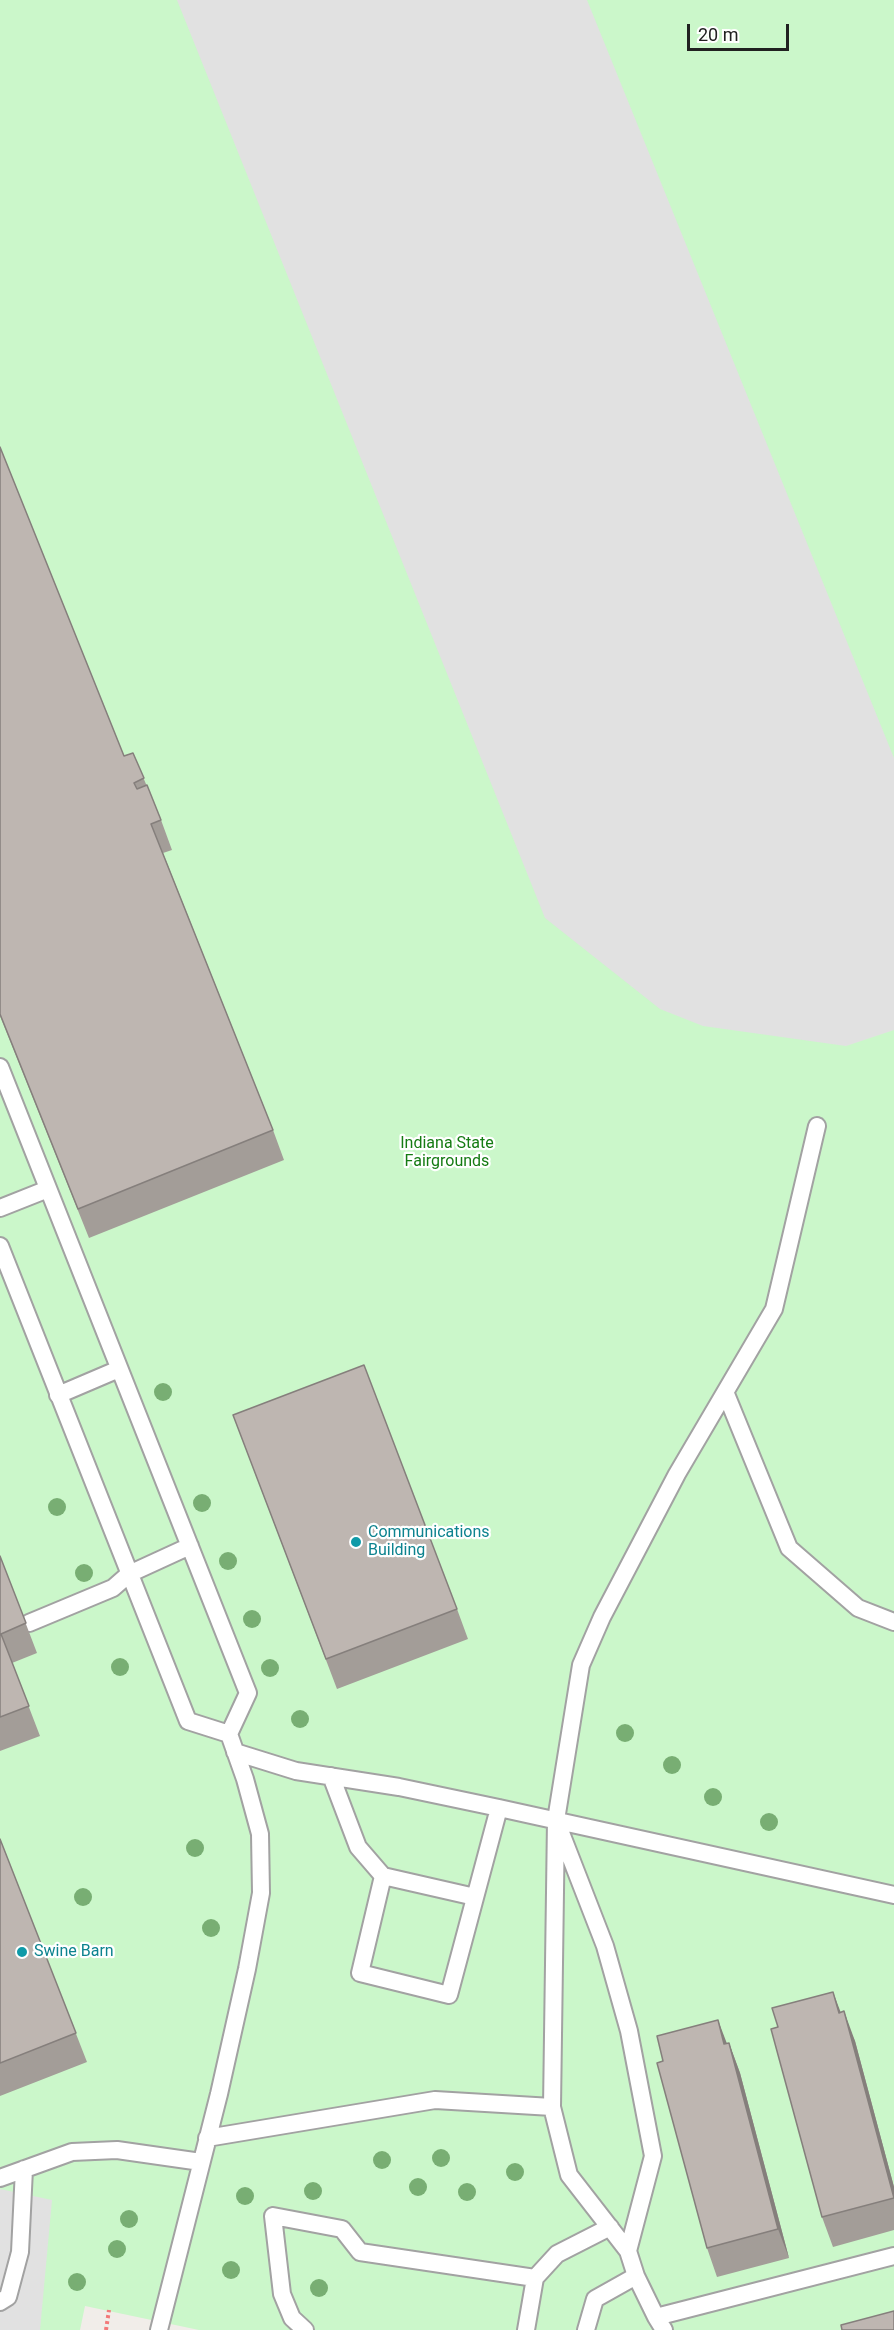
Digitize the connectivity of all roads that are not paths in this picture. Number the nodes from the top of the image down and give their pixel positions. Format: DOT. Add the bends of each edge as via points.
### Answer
graph roads {
  1 [pos="0,1067"];
  2 [pos="817,1126"];
  3 [pos="48,1189"];
  4 [pos="0,1208"];
  5 [pos="0,1246"];
  6 [pos="119,1369"];
  7 [pos="726,1394"];
  8 [pos="58,1395"];
  9 [pos="190,1546"];
  10 [pos="129,1574"];
  11 [pos="894,1622"];
  12 [pos="30,1623"];
  13 [pos="229,1734"];
  14 [pos="235,1752"];
  15 [pos="331,1776"];
  16 [pos="500,1808"];
  17 [pos="556,1820"];
  18 [pos="383,1876"];
  19 [pos="894,1895"];
  20 [pos="475,1897"];
  21 [pos="552,2107"];
  22 [pos="207,2138"];
  23 [pos="201,2162"];
  24 [pos="24,2169"];
  25 [pos="0,2178"];
  26 [pos="610,2227"];
  27 [pos="628,2251"];
  28 [pos="894,2256"];
  29 [pos="636,2276"];
  30 [pos="535,2278"];
  31 [pos="0,2302"];
  32 [pos="660,2324"];
  33 [pos="159,2330"];
  34 [pos="305,2330"];
  35 [pos="526,2330"];
  36 [pos="586,2330"];
  1 -- 3 [label="lane"];
  2 -- 7 [label="lane" via="774,1309"];
  3 -- 4 [label="lane"];
  3 -- 6 [label="lane"];
  5 -- 8 [label="lane"];
  6 -- 8 [label="lane"];
  6 -- 9 [label="lane"];
  7 -- 11 [label="lane" via="789,1548 858,1608"];
  7 -- 17 [label="lane" via="677,1474 581,1665"];
  8 -- 10 [label="lane"];
  9 -- 10 [label="lane"];
  9 -- 13 [label="lane" via="248,1693"];
  10 -- 12 [label="lane" via="113,1588"];
  10 -- 13 [label="lane" via="188,1721"];
  13 -- 14 [label="lane"];
  14 -- 15 [label="lane" via="296,1771"];
  14 -- 22 [label="lane" via="260,1834 261,1893"];
  15 -- 16 [label="lane"];
  15 -- 18 [label="lane" via="358,1847"];
  16 -- 17 [label="lane"];
  16 -- 20 [label="lane"];
  17 -- 19 [label="lane"];
  17 -- 21 [label="lane"];
  17 -- 27 [label="lane" via="611,1967 629,2031 653,2156"];
  18 -- 20 [label="lane"];
  18 -- 20 [label="lane" via="360,1973 449,1995"];
  21 -- 22 [label="lane" via="435,2100"];
  21 -- 26 [label="lane" via="569,2175"];
  22 -- 23 [label="lane"];
  23 -- 24 [label="lane" via="117,2150 72,2152"];
  23 -- 33 [label="lane"];
  24 -- 25 [label="lane"];
  24 -- 31 [label="lane" via="20,2252 8,2297"];
  26 -- 27 [label="lane"];
  26 -- 30 [label="lane" via="557,2254"];
  27 -- 29 [label="lane"];
  28 -- 32 [label="lane"];
  29 -- 32 [label="lane"];
  29 -- 36 [label="lane" via="595,2299"];
  30 -- 34 [label="lane" via="360,2252 342,2229 273,2216 282,2294 292,2318"];
  30 -- 35 [label="lane"];
}
